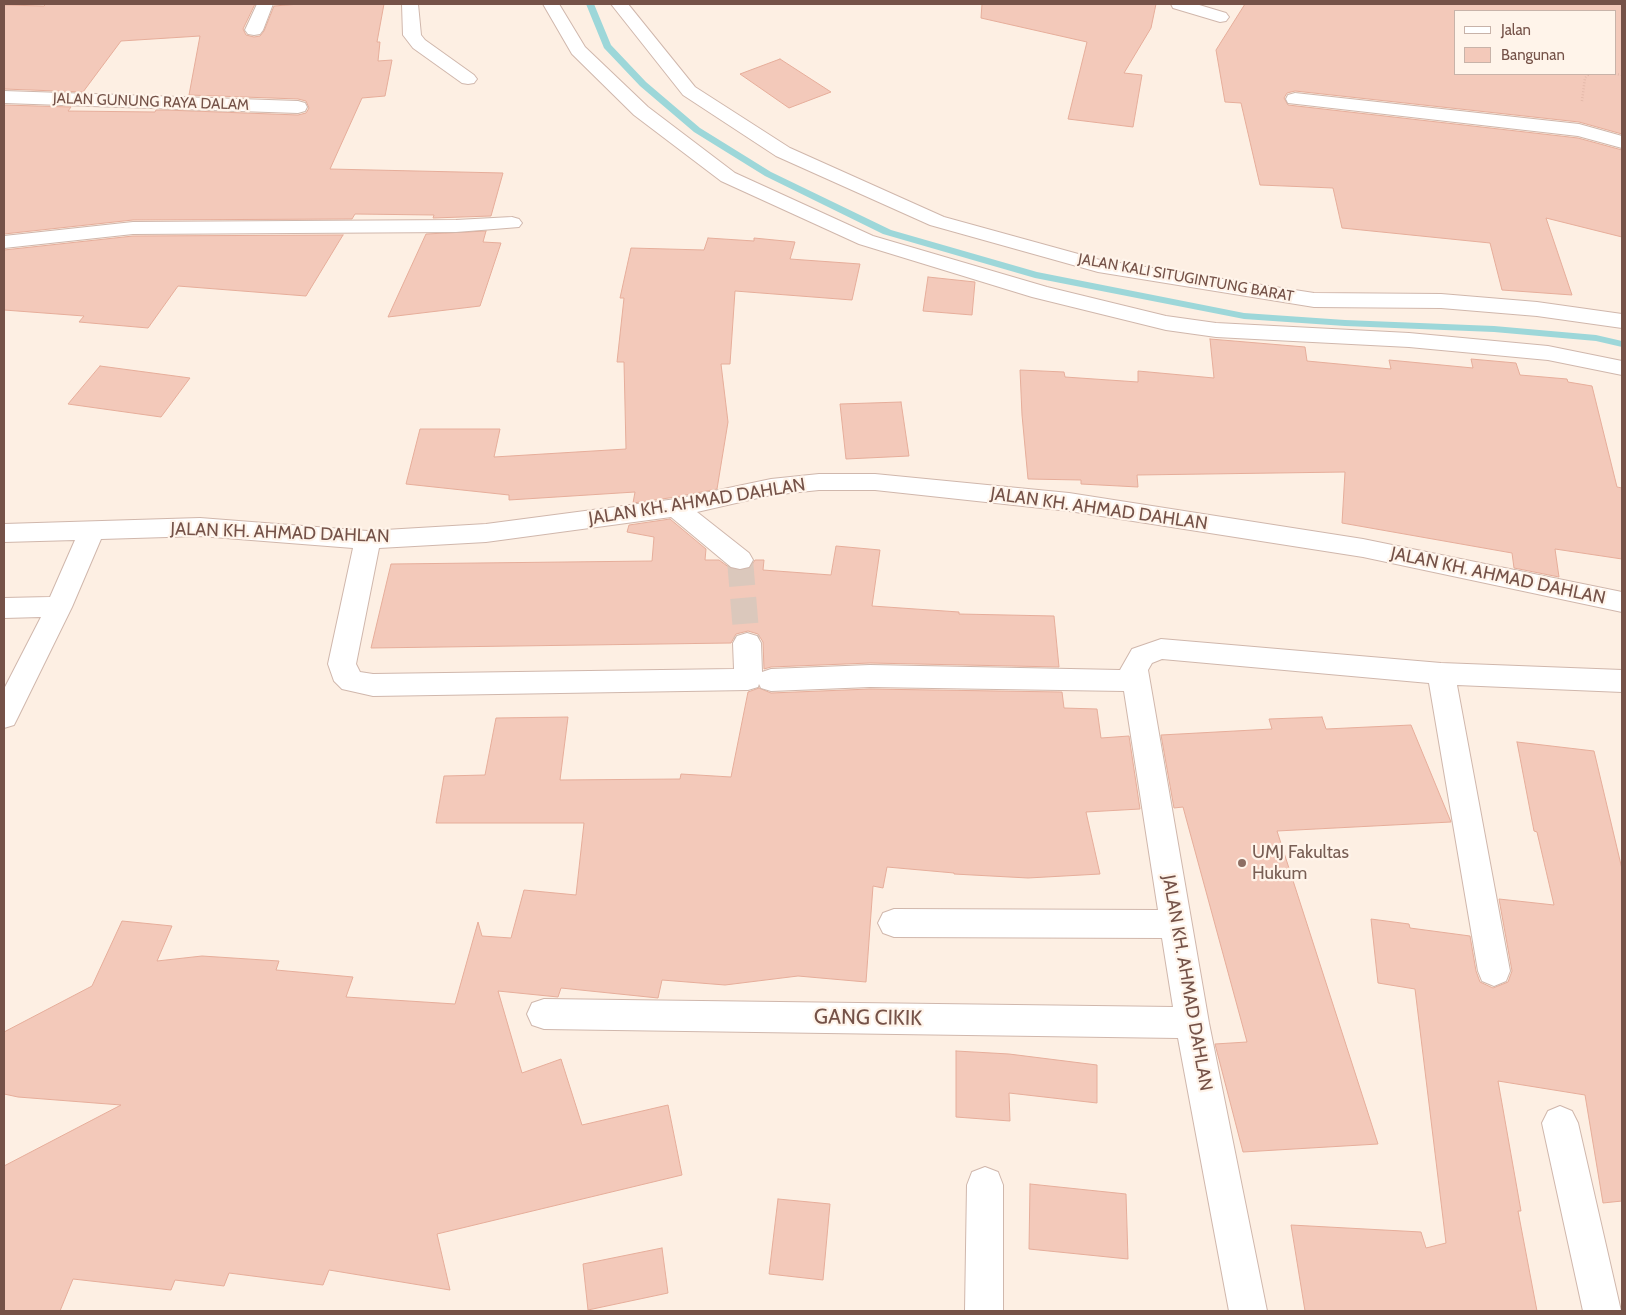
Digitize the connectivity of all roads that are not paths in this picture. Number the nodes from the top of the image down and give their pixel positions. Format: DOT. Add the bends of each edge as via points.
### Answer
graph roads {
  1 [pos="265,4"];
  2 [pos="410,4"];
  3 [pos="550,4"];
  4 [pos="619,4"];
  5 [pos="1179,4"];
  6 [pos="1220,17"];
  7 [pos="254,30"];
  8 [pos="468,79"];
  9 [pos="4,97"];
  10 [pos="1295,99"];
  11 [pos="298,107"];
  12 [pos="1622,142"];
  13 [pos="512,223"];
  14 [pos="4,242"];
  15 [pos="1622,321"];
  16 [pos="1622,368"];
  17 [pos="676,508"];
  18 [pos="92,530"];
  19 [pos="4,533"];
  20 [pos="368,540"];
  21 [pos="740,560"];
  22 [pos="1622,602"];
  23 [pos="59,607"];
  24 [pos="4,608"];
  25 [pos="747,643"];
  26 [pos="1139,668"];
  27 [pos="1441,674"];
  28 [pos="771,680"];
  29 [pos="1622,681"];
  30 [pos="4,717"];
  31 [pos="894,923"];
  32 [pos="1176,924"];
  33 [pos="1494,971"];
  34 [pos="544,1014"];
  35 [pos="1192,1023"];
  36 [pos="1560,1123"];
  37 [pos="985,1185"];
  38 [pos="984,1311"];
  39 [pos="1248,1311"];
  40 [pos="1602,1311"];
  1 -- 7 [label="street"];
  2 -- 8 [label="street" via="412,35 419,44"];
  3 -- 16 [label="street" via="578,50 641,111 728,177 866,240 1040,292 1166,323 1216,330 1409,340 1548,353"];
  4 -- 15 [label="street, JALAN KALI SITUGINTUNG BARAT" via="689,91 783,152 937,221 1098,266 1314,300 1441,301 1537,309"];
  5 -- 6 [label="street"];
  9 -- 11 [label="street, JALAN GUNUNG RAYA DALAM"];
  10 -- 12 [label="street" via="1579,130"];
  13 -- 14 [label="street" via="133,228"];
  17 -- 20 [label="street, JALAN KH. AHMAD DAHLAN" via="486,533"];
  17 -- 21 [label="street"];
  17 -- 22 [label="street, JALAN KH. AHMAD DAHLAN" via="771,487 819,482 875,482 1069,502 1363,548"];
  18 -- 19 [label="street, JALAN KH. AHMAD DAHLAN"];
  18 -- 20 [label="street, JALAN KH. AHMAD DAHLAN" via="200,527"];
  18 -- 23 [label="street"];
  20 -- 25 [label="street" via="342,664 344,674 352,681 372,685 748,679"];
  23 -- 24 [label="street"];
  23 -- 30 [label="street"];
  26 -- 27 [label="street" via="1161,649"];
  26 -- 28 [label="street"];
  26 -- 32 [label="street, JALAN KH. AHMAD DAHLAN"];
  27 -- 29 [label="street"];
  27 -- 33 [label="street"];
  31 -- 32 [label="street"];
  32 -- 35 [label="street, JALAN KH. AHMAD DAHLAN"];
  34 -- 35 [label="street, GANG CIKIK"];
  35 -- 39 [label="street, JALAN KH. AHMAD DAHLAN"];
  36 -- 40 [label="street"];
  37 -- 38 [label="street"];
}
